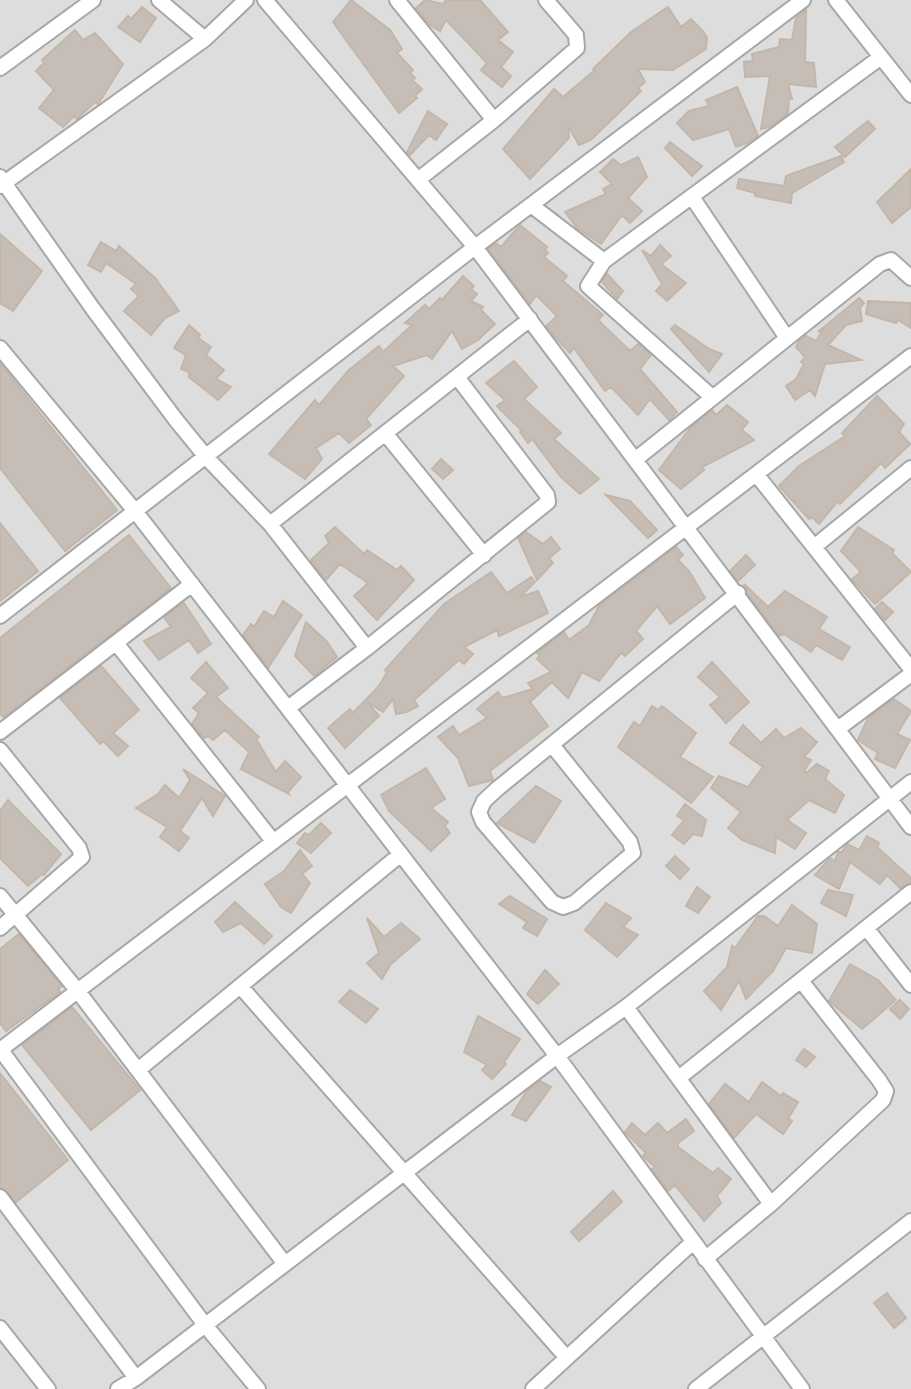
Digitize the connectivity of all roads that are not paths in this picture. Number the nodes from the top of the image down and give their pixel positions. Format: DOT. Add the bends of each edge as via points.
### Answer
graph roads {
  1 [pos="93,0"];
  2 [pos="159,0"];
  3 [pos="246,0"];
  4 [pos="265,0"];
  5 [pos="546,0"];
  6 [pos="803,0"];
  7 [pos="836,0"];
  8 [pos="399,1"];
  9 [pos="205,39"];
  10 [pos="881,57"];
  11 [pos="0,68"];
  12 [pos="911,95"];
  13 [pos="494,120"];
  14 [pos="419,179"];
  15 [pos="1,182"];
  16 [pos="692,197"];
  17 [pos="531,205"];
  18 [pos="475,247"];
  19 [pos="604,261"];
  20 [pos="911,278"];
  21 [pos="530,319"];
  22 [pos="787,338"];
  23 [pos="0,348"];
  24 [pos="911,356"];
  25 [pos="457,376"];
  26 [pos="712,397"];
  27 [pos="385,433"];
  28 [pos="207,457"];
  29 [pos="636,459"];
  30 [pos="910,470"];
  31 [pos="756,474"];
  32 [pos="135,512"];
  33 [pos="270,524"];
  34 [pos="688,526"];
  35 [pos="814,547"];
  36 [pos="484,555"];
  37 [pos="192,584"];
  38 [pos="738,593"];
  39 [pos="0,616"];
  40 [pos="116,643"];
  41 [pos="367,648"];
  42 [pos="911,672"];
  43 [pos="288,708"];
  44 [pos="839,728"];
  45 [pos="0,733"];
  46 [pos="552,745"];
  47 [pos="0,750"];
  48 [pos="911,782"];
  49 [pos="347,785"];
  50 [pos="891,799"];
  51 [pos="911,827"];
  52 [pos="273,841"];
  53 [pos="401,854"];
  54 [pos="911,892"];
  55 [pos="0,896"];
  56 [pos="16,915"];
  57 [pos="0,928"];
  58 [pos="867,929"];
  59 [pos="802,982"];
  60 [pos="911,985"];
  61 [pos="240,986"];
  62 [pos="77,990"];
  63 [pos="626,1007"];
  64 [pos="0,1049"];
  65 [pos="557,1056"];
  66 [pos="138,1070"];
  67 [pos="680,1077"];
  68 [pos="404,1173"];
  69 [pos="0,1197"];
  70 [pos="771,1204"];
  71 [pos="911,1221"];
  72 [pos="692,1242"];
  73 [pos="705,1259"];
  74 [pos="285,1264"];
  75 [pos="205,1325"];
  76 [pos="0,1328"];
  77 [pos="762,1337"];
  78 [pos="567,1358"];
  79 [pos="136,1378"];
  80 [pos="48,1389"];
  81 [pos="118,1389"];
  82 [pos="258,1389"];
  83 [pos="533,1389"];
  84 [pos="696,1389"];
  85 [pos="802,1389"];
  1 -- 11 [label="street"];
  2 -- 9 [label="street"];
  3 -- 9 [label="street"];
  4 -- 14 [label="street"];
  5 -- 13 [label="street" via="576,35 577,48"];
  6 -- 17 [label="street"];
  7 -- 10 [label="street"];
  8 -- 13 [label="street"];
  9 -- 15 [label="street"];
  10 -- 12 [label="street"];
  10 -- 16 [label="street"];
  13 -- 14 [label="street"];
  14 -- 18 [label="street"];
  15 -- 28 [label="street"];
  16 -- 19 [label="street"];
  16 -- 22 [label="street"];
  17 -- 18 [label="street"];
  17 -- 19 [label="street"];
  18 -- 21 [label="street"];
  18 -- 28 [label="street"];
  19 -- 26 [label="street" via="588,286"];
  20 -- 22 [label="street" via="891,260 885,262"];
  21 -- 25 [label="street"];
  21 -- 29 [label="street"];
  22 -- 26 [label="street"];
  23 -- 32 [label="street"];
  24 -- 31 [label="street"];
  25 -- 27 [label="street"];
  25 -- 36 [label="street" via="549,499"];
  26 -- 29 [label="street"];
  27 -- 33 [label="street"];
  27 -- 36 [label="street"];
  28 -- 32 [label="street"];
  28 -- 33 [label="street"];
  29 -- 34 [label="street"];
  30 -- 35 [label="street"];
  31 -- 34 [label="street"];
  31 -- 35 [label="street"];
  32 -- 37 [label="street"];
  32 -- 39 [label="street"];
  33 -- 41 [label="street"];
  34 -- 38 [label="street"];
  34 -- 49 [label="street"];
  35 -- 42 [label="street"];
  36 -- 41 [label="street"];
  37 -- 40 [label="street"];
  37 -- 43 [label="street"];
  38 -- 44 [label="street"];
  38 -- 46 [label="street"];
  40 -- 45 [label="street"];
  40 -- 52 [label="street"];
  41 -- 43 [label="street"];
  42 -- 44 [label="street"];
  43 -- 49 [label="street"];
  44 -- 50 [label="street"];
  46 -- 46 [label="street" via="484,802 479,812 552,902 563,907 634,853"];
  47 -- 56 [label="street" via="82,852 77,864"];
  48 -- 50 [label="street"];
  49 -- 52 [label="street"];
  49 -- 53 [label="street"];
  50 -- 51 [label="street"];
  50 -- 63 [label="street"];
  52 -- 62 [label="street"];
  53 -- 61 [label="street"];
  53 -- 65 [label="street"];
  54 -- 58 [label="street"];
  55 -- 56 [label="street"];
  56 -- 57 [label="street"];
  56 -- 62 [label="street"];
  58 -- 59 [label="street"];
  58 -- 60 [label="street"];
  59 -- 67 [label="street"];
  59 -- 70 [label="street" via="886,1091 875,1110"];
  61 -- 66 [label="street"];
  61 -- 68 [label="street"];
  62 -- 64 [label="street"];
  62 -- 66 [label="street"];
  63 -- 65 [label="street"];
  63 -- 67 [label="street"];
  64 -- 75 [label="street"];
  65 -- 68 [label="street"];
  65 -- 72 [label="street"];
  66 -- 74 [label="street"];
  67 -- 70 [label="street"];
  68 -- 74 [label="street"];
  68 -- 78 [label="street"];
  69 -- 79 [label="street"];
  70 -- 73 [label="street"];
  71 -- 77 [label="street"];
  72 -- 73 [label="street"];
  72 -- 78 [label="street"];
  73 -- 77 [label="street"];
  74 -- 75 [label="street"];
  75 -- 79 [label="street"];
  75 -- 82 [label="street"];
  76 -- 80 [label="street"];
  77 -- 84 [label="street"];
  77 -- 85 [label="street"];
  78 -- 83 [label="street"];
  79 -- 81 [label="street"];
}
